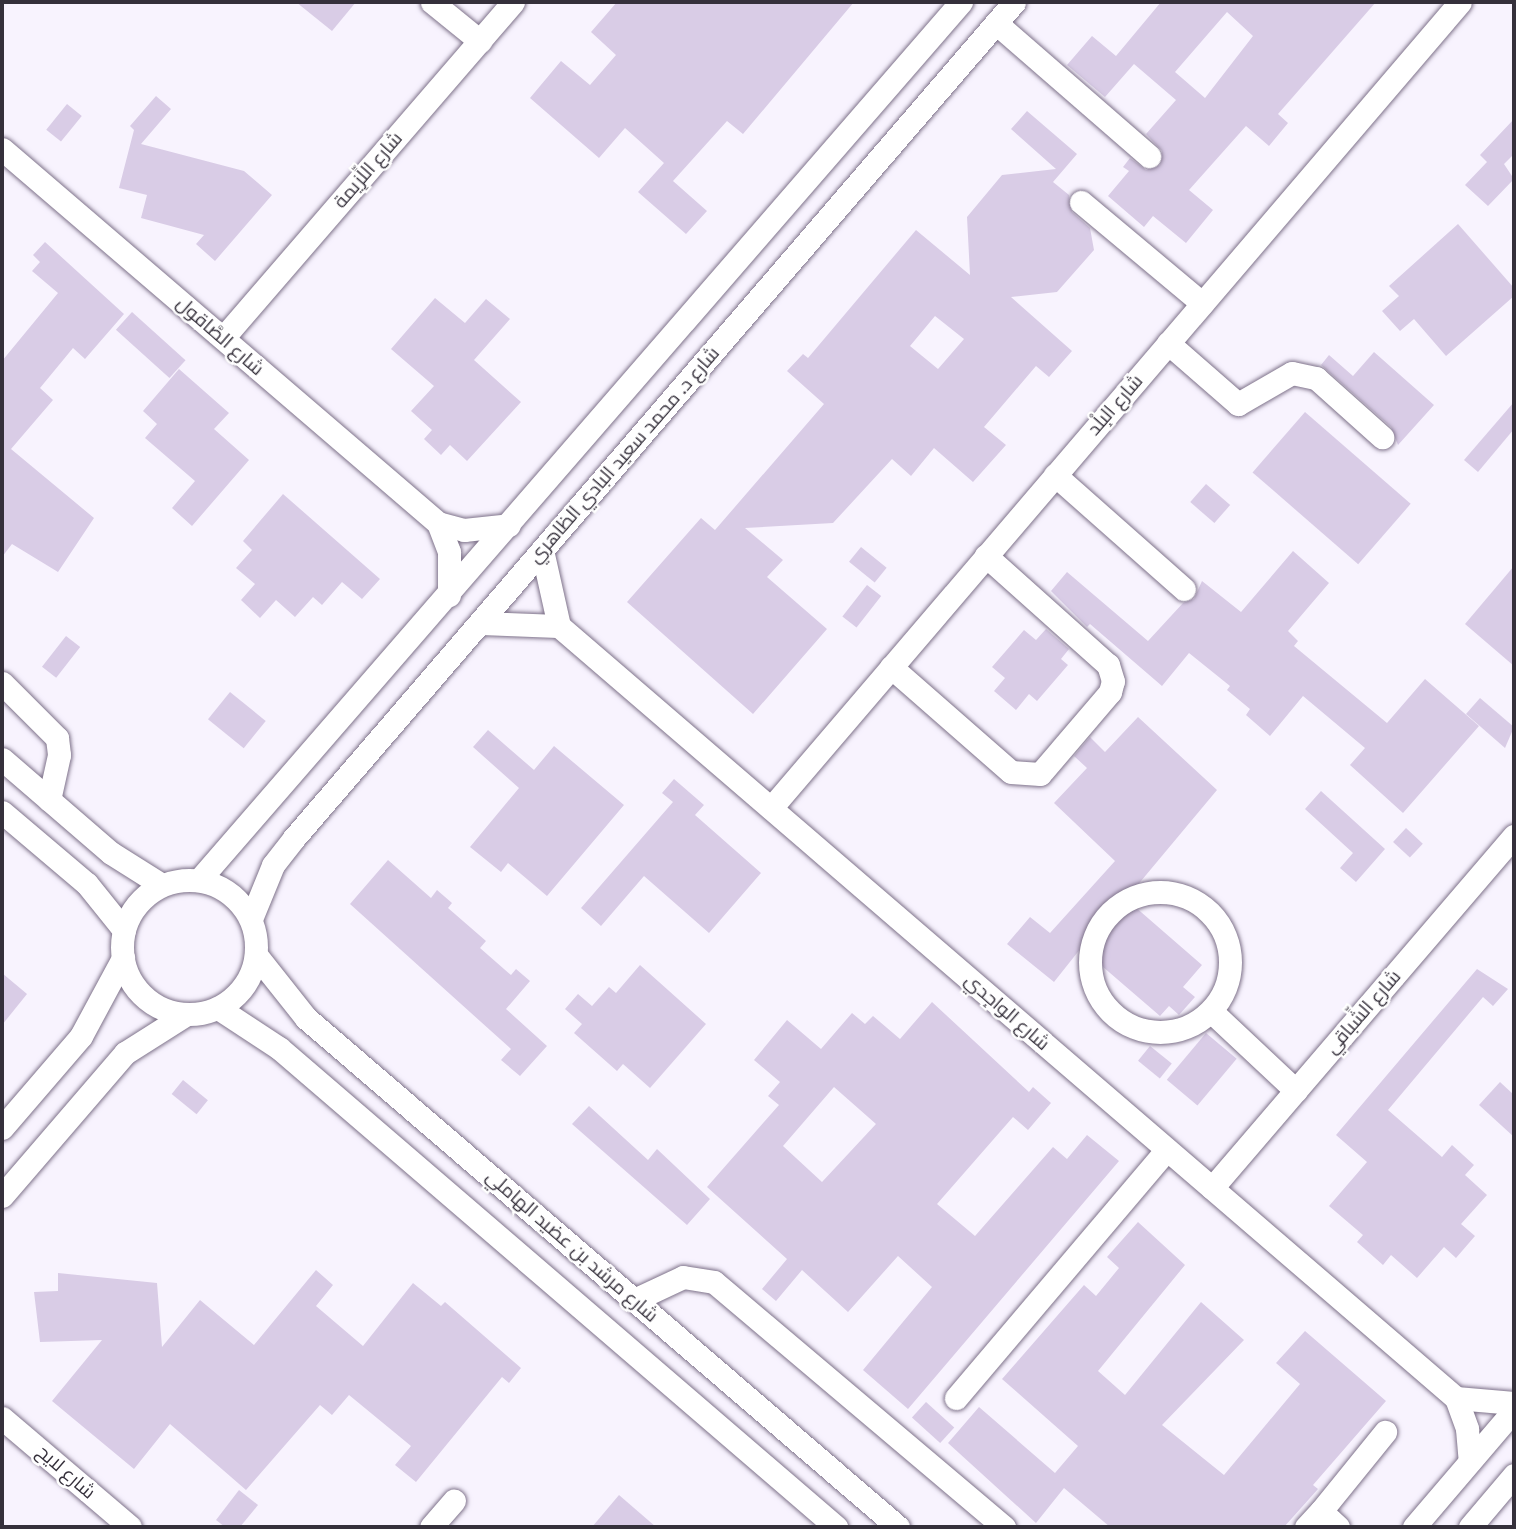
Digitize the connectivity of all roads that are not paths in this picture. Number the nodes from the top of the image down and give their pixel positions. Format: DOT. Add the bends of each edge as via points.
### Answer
graph roads {
  1 [pos="432,2"];
  2 [pos="513,2"];
  3 [pos="961,2"];
  4 [pos="1014,2"];
  5 [pos="1460,2"];
  6 [pos="996,23"];
  7 [pos="480,41"];
  8 [pos="2,149"];
  9 [pos="1149,156"];
  10 [pos="1081,202"];
  11 [pos="1202,303"];
  12 [pos="223,338"];
  13 [pos="1168,343"];
  14 [pos="1382,437"];
  15 [pos="1055,475"];
  16 [pos="540,492"];
  17 [pos="568,520"];
  18 [pos="438,523"];
  19 [pos="509,526"];
  20 [pos="542,551"];
  21 [pos="986,556"];
  22 [pos="1184,589"];
  23 [pos="449,595"];
  24 [pos="480,623"];
  25 [pos="559,626"];
  26 [pos="891,667"];
  27 [pos="2,683"];
  28 [pos="2,759"];
  29 [pos="49,800"];
  30 [pos="771,808"];
  31 [pos="5,821"];
  32 [pos="1514,836"];
  33 [pos="199,880"];
  34 [pos="162,885"];
  35 [pos="251,919"];
  36 [pos="124,930"];
  37 [pos="256,955"];
  38 [pos="124,958"];
  39 [pos="218,1008"];
  40 [pos="1212,1012"];
  41 [pos="185,1015"];
  42 [pos="1296,1091"];
  43 [pos="2,1128"];
  44 [pos="1166,1150"];
  45 [pos="1212,1188"];
  46 [pos="2,1196"];
  47 [pos="634,1300"];
  48 [pos="956,1398"];
  49 [pos="1456,1398"];
  50 [pos="1514,1403"];
  51 [pos="1514,1410"];
  52 [pos="2,1418"];
  53 [pos="1385,1432"];
  54 [pos="1470,1461"];
  55 [pos="1514,1475"];
  56 [pos="454,1502"];
  57 [pos="1313,1519"];
  58 [pos="130,1527"];
  59 [pos="431,1527"];
  60 [pos="836,1527"];
  61 [pos="898,1527"];
  62 [pos="1004,1527"];
  63 [pos="1338,1527"];
  64 [pos="1414,1527"];
  65 [pos="1470,1527"];
  1 -- 7 [label="street"];
  2 -- 7 [label="street, شارع اللِّزِيمة"];
  3 -- 16 [label="street, شارع د. محمد سعيد البادي الظاهري"];
  4 -- 6 [label="street, شارع د. محمد سعيد البادي الظاهري"];
  5 -- 11 [label="street, شارع البِلْد"];
  6 -- 9 [label="street"];
  6 -- 17 [label="street, شارع د. محمد سعيد البادي الظاهري"];
  7 -- 12 [label="street, شارع اللِّزِيمة"];
  8 -- 12 [label="street, شارع الصَّاقول"];
  10 -- 11 [label="street"];
  11 -- 13 [label="street, شارع البِلْد"];
  12 -- 18 [label="street, شارع الصَّاقول"];
  13 -- 14 [label="street" via="1238,404 1292,373 1316,378"];
  13 -- 15 [label="street, شارع البِلْد"];
  15 -- 21 [label="street, شارع البِلْد"];
  15 -- 22 [label="street"];
  16 -- 17 [label="street" via="552,487 566,491 572,499"];
  16 -- 19 [label="street, شارع د. محمد سعيد البادي الظاهري"];
  17 -- 20 [label="street, شارع د. محمد سعيد البادي الظاهري"];
  18 -- 19 [label="street" via="464,530"];
  18 -- 23 [label="street" via="449,552"];
  19 -- 23 [label="street, شارع د. محمد سعيد البادي الظاهري"];
  20 -- 24 [label="street, شارع د. محمد سعيد البادي الظاهري"];
  20 -- 25 [label="street"];
  21 -- 26 [label="street, شارع البِلْد"];
  21 -- 26 [label="street" via="1108,665 1110,692 1040,774 1025,777 1011,772"];
  23 -- 33 [label="street, شارع د. محمد سعيد البادي الظاهري"];
  24 -- 25 [label="street"];
  24 -- 35 [label="street, شارع د. محمد سعيد البادي الظاهري" via="273,865"];
  25 -- 30 [label="street, شارع الواجِدي"];
  26 -- 30 [label="street, شارع البِلْد"];
  27 -- 29 [label="street" via="57,738 59,755"];
  28 -- 29 [label="street"];
  29 -- 34 [label="street" via="111,853"];
  30 -- 44 [label="street, شارع الواجِدي"];
  31 -- 36 [label="street" via="87,884"];
  32 -- 42 [label="street, شارع الشِّباقي"];
  33 -- 34 [label="street"];
  33 -- 35 [label="street" via="220,887"];
  34 -- 36 [label="street" via="139,904"];
  35 -- 37 [label="street"];
  36 -- 38 [label="street"];
  37 -- 39 [label="street" via="250,976"];
  37 -- 47 [label="street, شارع مرشد بن عضيد الهاملي" via="306,1018"];
  38 -- 41 [label="street" via="135,987 149,1001"];
  38 -- 43 [label="street" via="81,1036"];
  39 -- 41 [label="street"];
  39 -- 60 [label="street, شارع مرشد بن عضيد الهاملي" via="279,1048"];
  40 -- 40 [label="street" via="1183,1030 1148,1033 1117,1020 1095,993 1089,960 1099,926 1122,902 1155,891 1189,896 1216,917 1231,948 1229,982"];
  40 -- 42 [label="street"];
  41 -- 46 [label="street" via="125,1053"];
  42 -- 45 [label="street, شارع الشِّباقي"];
  44 -- 45 [label="street, شارع الواجِدي"];
  44 -- 48 [label="street"];
  45 -- 49 [label="street, شارع الواجِدي"];
  47 -- 61 [label="street, شارع مرشد بن عضيد الهاملي"];
  47 -- 62 [label="street" via="683,1277 713,1282"];
  49 -- 50 [label="street"];
  49 -- 54 [label="street, شارع الواجِدي" via="1468,1429"];
  51 -- 54 [label="street"];
  52 -- 58 [label="street, شارع لايح"];
  53 -- 57 [label="street"];
  54 -- 64 [label="street"];
  55 -- 65 [label="street"];
  56 -- 59 [label="street"];
  57 -- 63 [label="street"];
}
